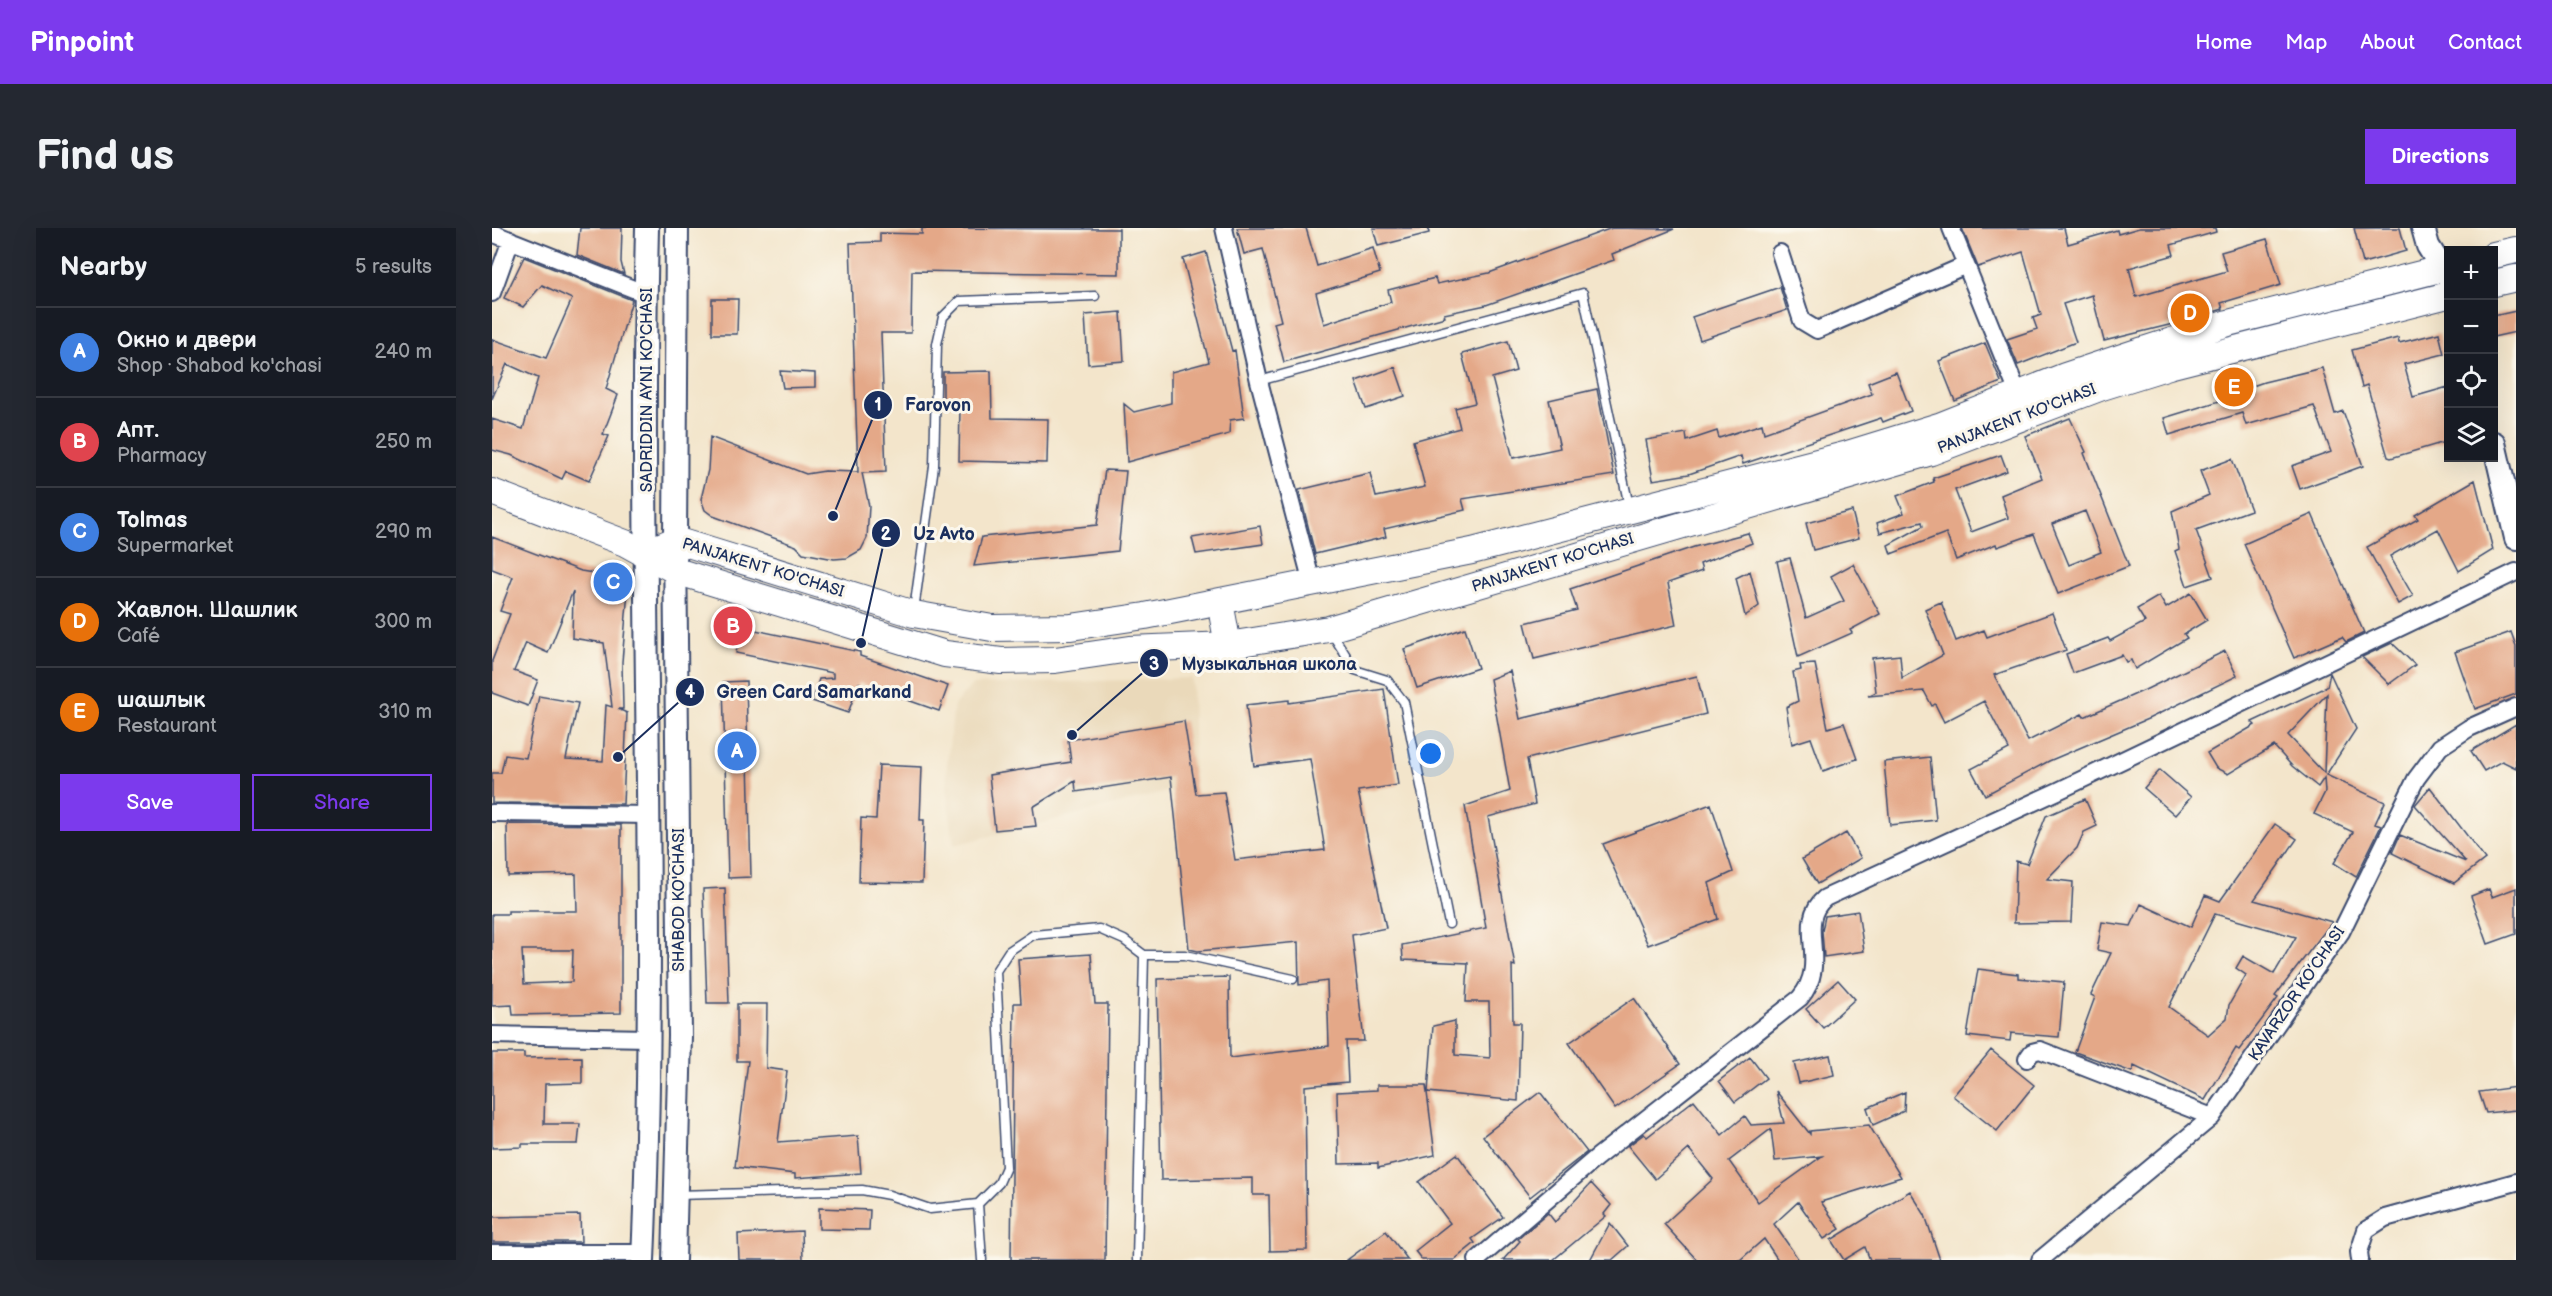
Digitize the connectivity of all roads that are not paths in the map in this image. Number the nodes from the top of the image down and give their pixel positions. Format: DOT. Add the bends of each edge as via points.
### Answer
graph roads {
  1 [pos="647,228"];
  2 [pos="677,228"];
  3 [pos="1224,228"];
  4 [pos="1951,228"];
  5 [pos="2423,228"];
  6 [pos="492,233"];
  7 [pos="511,240"];
  8 [pos="2516,250"];
  9 [pos="1780,253"];
  10 [pos="2498,254"];
  11 [pos="1966,265"];
  12 [pos="2444,268"];
  13 [pos="2444,271"];
  14 [pos="2516,278"];
  15 [pos="2498,282"];
  16 [pos="492,293"];
  17 [pos="646,294"];
  18 [pos="1095,296"];
  19 [pos="2444,296"];
  20 [pos="1259,381"];
  21 [pos="2019,396"];
  22 [pos="2498,462"];
  23 [pos="492,492"];
  24 [pos="1630,509"];
  25 [pos="2516,538"];
  26 [pos="675,540"];
  27 [pos="647,552"];
  28 [pos="676,571"];
  29 [pos="2516,572"];
  30 [pos="1312,583"];
  31 [pos="1221,602"];
  32 [pos="914,614"];
  33 [pos="1329,629"];
  34 [pos="1228,645"];
  35 [pos="2516,707"];
  36 [pos="492,813"];
  37 [pos="650,815"];
  38 [pos="1449,924"];
  39 [pos="1144,955"];
  40 [pos="1293,979"];
  41 [pos="492,1035"];
  42 [pos="649,1038"];
  43 [pos="2027,1059"];
  44 [pos="2212,1117"];
  45 [pos="2516,1182"];
  46 [pos="645,1194"];
  47 [pos="676,1195"];
  48 [pos="978,1203"];
  49 [pos="492,1253"];
  50 [pos="643,1257"];
  51 [pos="674,1260"];
  52 [pos="982,1260"];
  53 [pos="1137,1260"];
  54 [pos="1477,1260"];
  55 [pos="2040,1260"];
  56 [pos="2360,1260"];
  1 -- 17 [label="main road, SADRIDDIN AYNI KO'CHASI"];
  2 -- 26 [label="main road, SADRIDDIN AYNI KO'CHASI"];
  3 -- 20 [label="street"];
  4 -- 11 [label="street"];
  5 -- 12 [label="main road" via="2428,246"];
  6 -- 7 [label="street"];
  7 -- 16 [label="street"];
  7 -- 17 [label="street"];
  8 -- 10 [label="main road"];
  9 -- 11 [label="street" via="1802,321 1816,330"];
  11 -- 21 [label="street"];
  13 -- 21 [label="main road, PANJAKENT KO'CHASI" via="2228,323 2065,376"];
  14 -- 15 [label="main road"];
  17 -- 27 [label="main road, SADRIDDIN AYNI KO'CHASI"];
  18 -- 32 [label="lane" via="959,302 943,317 937,344 934,466"];
  19 -- 33 [label="main road, PANJAKENT KO'CHASI" via="2169,366 2102,387 1931,452"];
  20 -- 24 [label="lane" via="1583,292"];
  20 -- 30 [label="street"];
  21 -- 24 [label="main road, PANJAKENT KO'CHASI" via="1848,454"];
  22 -- 25 [label="main road"];
  23 -- 27 [label="main road, PANJAKENT KO'CHASI"];
  24 -- 30 [label="main road, PANJAKENT KO'CHASI" via="1472,551"];
  26 -- 27 [label="main road, PANJAKENT KO'CHASI"];
  26 -- 28 [label="main road, SHABOD KO'CHASI"];
  26 -- 32 [label="main road, PANJAKENT KO'CHASI"];
  27 -- 28 [label="main road, PANJAKENT KO'CHASI"];
  27 -- 37 [label="main road, SHABOD KO'CHASI"];
  28 -- 34 [label="main road, PANJAKENT KO'CHASI" via="916,646 974,660 1055,660 1130,649"];
  28 -- 47 [label="main road, SHABOD KO'CHASI" via="680,1036"];
  29 -- 54 [label="street" via="1825,898 1815,906 1811,918 1815,970 1811,985 1800,998 1596,1158"];
  30 -- 31 [label="main road, PANJAKENT KO'CHASI"];
  31 -- 32 [label="main road, PANJAKENT KO'CHASI" via="1108,622 1033,630 992,628"];
  31 -- 34 [label="main road"];
  33 -- 34 [label="main road, PANJAKENT KO'CHASI"];
  33 -- 38 [label="lane" via="1355,670 1388,680 1404,702"];
  35 -- 44 [label="street, KAVARZOR KO’CHASI" via="2469,728 2440,747 2416,779 2341,932"];
  36 -- 37 [label="street"];
  37 -- 42 [label="main road, SHABOD KO'CHASI"];
  39 -- 40 [label="lane" via="1185,955"];
  39 -- 48 [label="lane" via="1099,929 1033,935 1009,951 996,971 1006,1167 999,1183"];
  39 -- 53 [label="lane"];
  41 -- 42 [label="street"];
  42 -- 46 [label="main road, SHABOD KO'CHASI"];
  43 -- 44 [label="street" via="2040,1050"];
  44 -- 55 [label="street, KAVARZOR KO’CHASI"];
  45 -- 56 [label="street" via="2385,1218 2366,1230"];
  46 -- 47 [label="main road"];
  46 -- 50 [label="main road, SHABOD KO'CHASI"];
  47 -- 48 [label="lane" via="862,1190 930,1209"];
  47 -- 51 [label="main road, SHABOD KO'CHASI"];
  48 -- 52 [label="lane"];
  49 -- 50 [label="street"];
}
